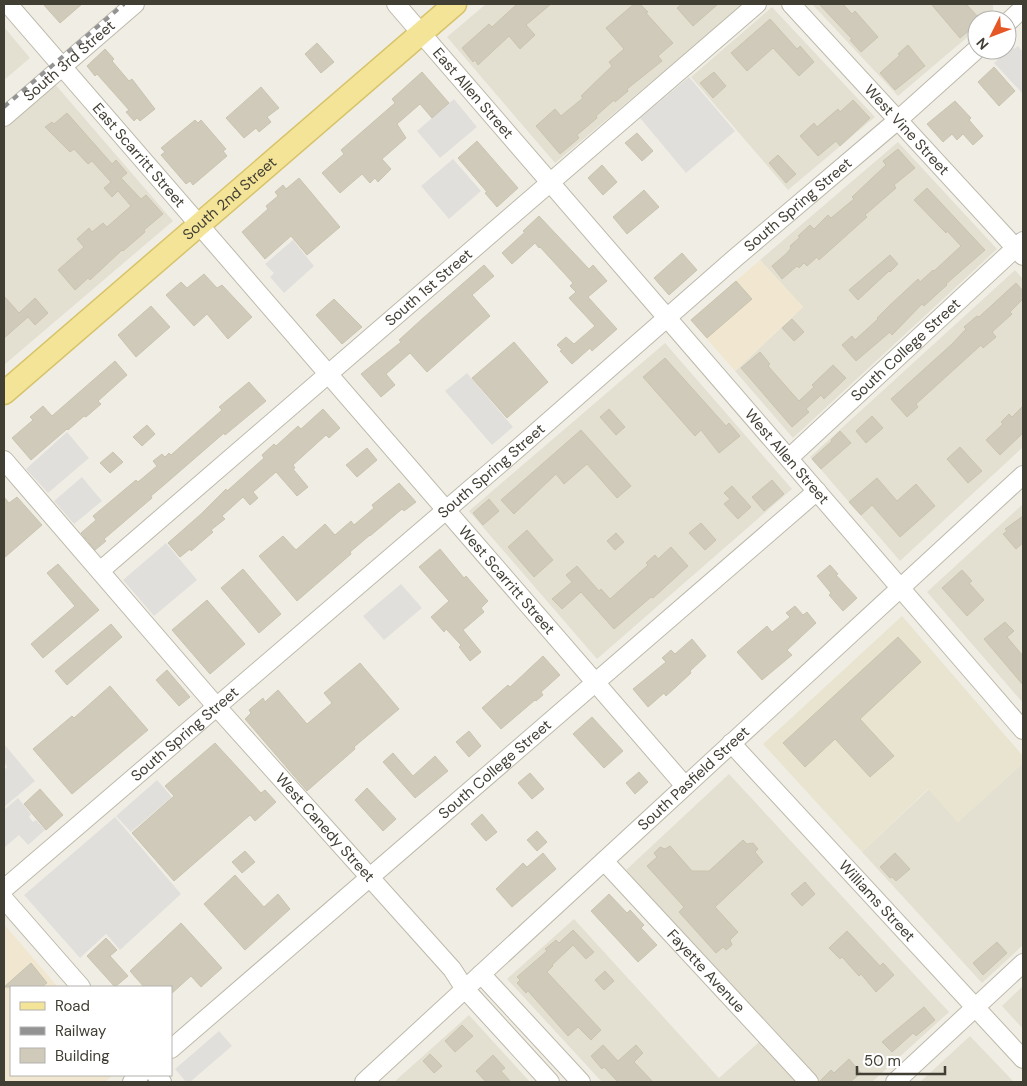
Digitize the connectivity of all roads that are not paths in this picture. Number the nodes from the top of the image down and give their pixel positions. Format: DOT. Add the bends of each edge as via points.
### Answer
graph roads {
  1 [pos="8,4"];
  2 [pos="136,4"];
  3 [pos="396,4"];
  4 [pos="455,4"];
  5 [pos="757,4"];
  6 [pos="792,4"];
  7 [pos="420,33"];
  8 [pos="967,59"];
  9 [pos="62,67"];
  10 [pos="4,118"];
  11 [pos="899,119"];
  12 [pos="550,182"];
  13 [pos="199,225"];
  14 [pos="1021,249"];
  15 [pos="667,318"];
  16 [pos="328,375"];
  17 [pos="4,393"];
  18 [pos="789,458"];
  19 [pos="4,460"];
  20 [pos="1023,475"];
  21 [pos="817,491"];
  22 [pos="446,509"];
  23 [pos="100,571"];
  24 [pos="901,587"];
  25 [pos="596,682"];
  26 [pos="216,706"];
  27 [pos="1023,730"];
  28 [pos="731,743"];
  29 [pos="685,786"];
  30 [pos="604,861"];
  31 [pos="370,878"];
  32 [pos="4,889"];
  33 [pos="4,899"];
  34 [pos="1023,964"];
  35 [pos="481,974"];
  36 [pos="80,986"];
  37 [pos="465,989"];
  38 [pos="975,1007"];
  39 [pos="172,1047"];
  40 [pos="1023,1059"];
  41 [pos="364,1082"];
  42 [pos="550,1082"];
  43 [pos="581,1082"];
  44 [pos="809,1082"];
  45 [pos="895,1082"];
  1 -- 9 [label="street, East Scarritt Street"];
  2 -- 9 [label="street, South 3rd Street"];
  3 -- 7 [label="street, East Allen Street"];
  4 -- 7 [label="main road, South 2nd Street"];
  5 -- 12 [label="street, South 1st Street"];
  6 -- 11 [label="street, West Vine Street"];
  7 -- 12 [label="street, East Allen Street"];
  7 -- 13 [label="main road, South 2nd Street"];
  8 -- 11 [label="street, South Spring Street"];
  9 -- 10 [label="street, South 3rd Street"];
  9 -- 13 [label="street, East Scarritt Street"];
  11 -- 14 [label="street, West Vine Street"];
  11 -- 15 [label="street, South Spring Street"];
  12 -- 15 [label="street, West Allen Street"];
  12 -- 16 [label="street, South 1st Street"];
  13 -- 16 [label="street, East Scarritt Street"];
  13 -- 17 [label="main road, South 2nd Street"];
  14 -- 18 [label="street, South College Street"];
  15 -- 18 [label="street, West Allen Street"];
  15 -- 22 [label="street, South Spring Street"];
  16 -- 22 [label="street, West Scarritt Street"];
  16 -- 23 [label="street, South 1st Street"];
  18 -- 21 [label="street, West Allen Street"];
  19 -- 23 [label="street, West Canedy Street"];
  20 -- 24 [label="street, South Pasfield Street"];
  21 -- 24 [label="street, West Allen Street"];
  21 -- 25 [label="street, South College Street"];
  22 -- 25 [label="street, West Scarritt Street"];
  22 -- 26 [label="street, South Spring Street"];
  23 -- 26 [label="street, West Canedy Street"];
  24 -- 27 [label="street, West Allen Street"];
  24 -- 28 [label="street, South Pasfield Street"];
  25 -- 29 [label="street, West Scarritt Street"];
  25 -- 31 [label="street, South College Street"];
  26 -- 31 [label="street, West Canedy Street"];
  26 -- 32 [label="street, South Spring Street"];
  28 -- 29 [label="street, South Pasfield Street"];
  28 -- 38 [label="street, Williams Street"];
  29 -- 30 [label="street, South Pasfield Street"];
  30 -- 35 [label="street, South Pasfield Street"];
  30 -- 44 [label="street, Fayette Avenue"];
  31 -- 37 [label="street, West Canedy Street" via="452,969"];
  31 -- 39 [label="street, South College Street"];
  33 -- 36 [label="street"];
  34 -- 38 [label="street"];
  35 -- 37 [label="street, South Pasfield Street"];
  35 -- 43 [label="street"];
  37 -- 41 [label="street, South Pasfield Street"];
  37 -- 42 [label="street, West Canedy Street"];
  38 -- 40 [label="street, Williams Street"];
  38 -- 45 [label="street"];
}
